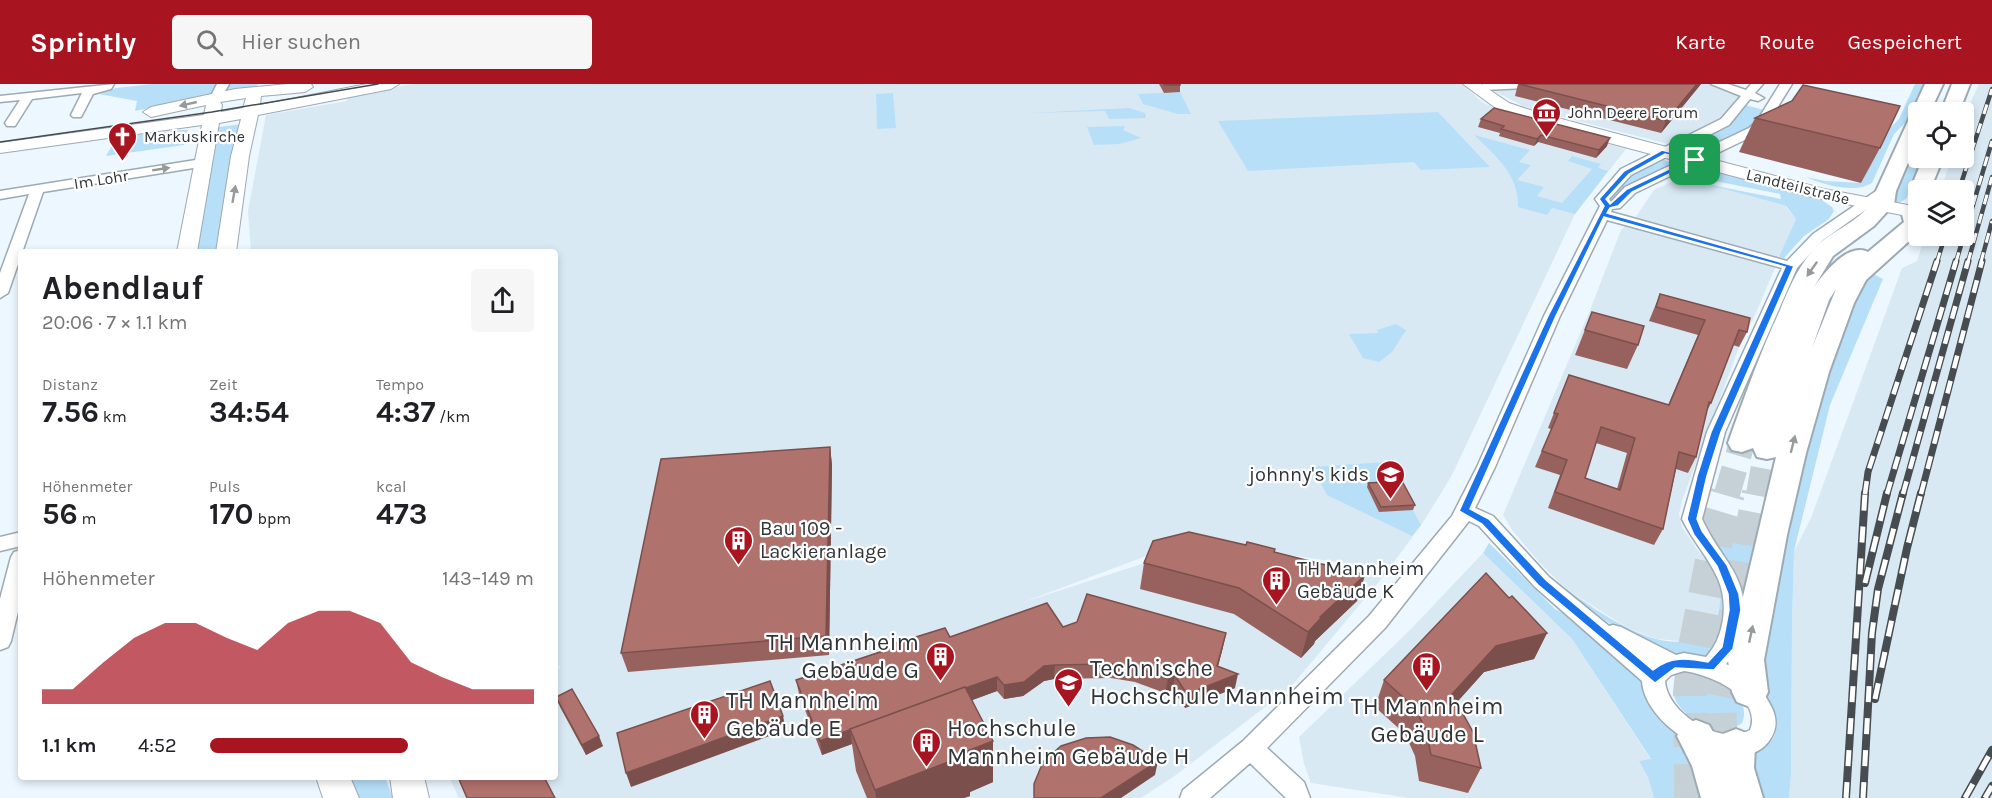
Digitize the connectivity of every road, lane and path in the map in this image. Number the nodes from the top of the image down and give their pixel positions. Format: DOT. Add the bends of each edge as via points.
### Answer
graph roads {
  1 [pos="108,84"];
  2 [pos="334,84"];
  3 [pos="392,84"];
  4 [pos="1549,84"];
  5 [pos="1717,84"];
  6 [pos="1756,84"];
  7 [pos="1786,84"];
  8 [pos="1934,84"];
  9 [pos="1961,84"];
  10 [pos="1479,85"];
  11 [pos="94,88"];
  12 [pos="257,88"];
  13 [pos="219,91"];
  14 [pos="29,95"];
  15 [pos="1748,95"];
  16 [pos="0,99"];
  17 [pos="1926,102"];
  18 [pos="1954,102"];
  19 [pos="1775,103"];
  20 [pos="250,113"];
  21 [pos="77,115"];
  22 [pos="210,119"];
  23 [pos="11,123"];
  24 [pos="0,136"];
  25 [pos="1908,147"];
  26 [pos="0,148"];
  27 [pos="1663,152"];
  28 [pos="1706,154"];
  29 [pos="240,156"];
  30 [pos="202,163"];
  31 [pos="1923,168"];
  32 [pos="38,189"];
  33 [pos="0,195"];
  34 [pos="1888,204"];
  35 [pos="1605,210"];
  36 [pos="19,240"];
  37 [pos="0,243"];
  38 [pos="188,249"];
  39 [pos="226,249"];
  40 [pos="1790,266"];
  41 [pos="0,293"];
  42 [pos="1465,511"];
  43 [pos="18,540"];
  44 [pos="0,544"];
  45 [pos="18,569"];
  46 [pos="1581,614"];
  47 [pos="0,641"];
  48 [pos="1673,664"];
  49 [pos="1710,667"];
  50 [pos="1655,678"];
  51 [pos="1750,692"];
  52 [pos="1696,736"];
  53 [pos="1736,745"];
  54 [pos="1251,748"];
  55 [pos="334,780"];
  56 [pos="408,780"];
  57 [pos="341,798"];
  58 [pos="411,798"];
  59 [pos="1192,798"];
  60 [pos="1298,798"];
  61 [pos="1721,798"];
  62 [pos="1743,798"];
  1 -- 11 [label="street"];
  2 -- 12 [label="street"];
  3 -- 20 [label="street"];
  4 -- 10 [label="street"];
  5 -- 15 [label="street"];
  6 -- 15 [label="street"];
  7 -- 19 [label="street"];
  8 -- 17 [label="main road"];
  9 -- 18 [label="main road"];
  10 -- 27 [label="street, Landteilstraße" via="1536,112"];
  10 -- 27 [label="street" via="1495,102 1521,113"];
  11 -- 14 [label="street"];
  11 -- 21 [label="street"];
  12 -- 13 [label="street"];
  12 -- 20 [label="street"];
  13 -- 22 [label="street"];
  13 -- 24 [label="street, one-way" via="144,114"];
  14 -- 16 [label="street"];
  14 -- 23 [label="street"];
  15 -- 19 [label="street"];
  15 -- 27 [label="street" via="1720,126"];
  19 -- 28 [label="street" via="1757,129"];
  20 -- 22 [label="street"];
  20 -- 29 [label="street"];
  22 -- 26 [label="street"];
  22 -- 30 [label="street"];
  25 -- 34 [label="main road"];
  27 -- 28 [label="street, Landteilstraße"];
  27 -- 35 [label="street" via="1621,176 1602,199"];
  28 -- 34 [label="street, Landteilstraße"];
  28 -- 34 [label="street, Landteilstraße" via="1823,194"];
  28 -- 35 [label="street" via="1630,190"];
  29 -- 30 [label="street"];
  39 -- 29 [label="street, one-way"];
  32 -- 30 [label="street, Im Lohr, one-way"];
  30 -- 38 [label="street"];
  31 -- 34 [label="main road"];
  32 -- 33 [label="street, Im Lohr"];
  32 -- 36 [label="street"];
  34 -- 34 [label="main road, one-way" via="1836,241 1806,277 1773,353 1754,446 1786,384 1817,300 1841,269 1892,235"];
  34 -- 40 [label="street" via="1818,237"];
  51 -- 34 [label="main road, one-way" via="1746,660 1757,605 1793,438 1817,365 1850,285 1866,265 1915,223"];
  35 -- 40 [label="street"];
  35 -- 42 [label="street" via="1552,316"];
  36 -- 37 [label="street"];
  36 -- 41 [label="street"];
  40 -- 49 [label="street" via="1716,432 1692,519 1722,565 1734,594 1735,610 1727,649"];
  42 -- 46 [label="street" via="1486,521 1542,582"];
  42 -- 54 [label="street" via="1377,622"];
  43 -- 44 [label="street"];
  45 -- 47 [label="street"];
  46 -- 48 [label="street"];
  46 -- 50 [label="street"];
  48 -- 49 [label="street"];
  48 -- 50 [label="street"];
  49 -- 51 [label="street"];
  50 -- 52 [label="street" via="1658,701 1680,726"];
  51 -- 53 [label="street" via="1765,716 1765,728 1749,743"];
  52 -- 53 [label="street"];
  52 -- 61 [label="main road" via="1711,765"];
  53 -- 62 [label="main road" via="1735,768"];
  54 -- 59 [label="street"];
  54 -- 60 [label="street" via="1295,790"];
  55 -- 57 [label="street"];
  56 -- 58 [label="street"];
}
